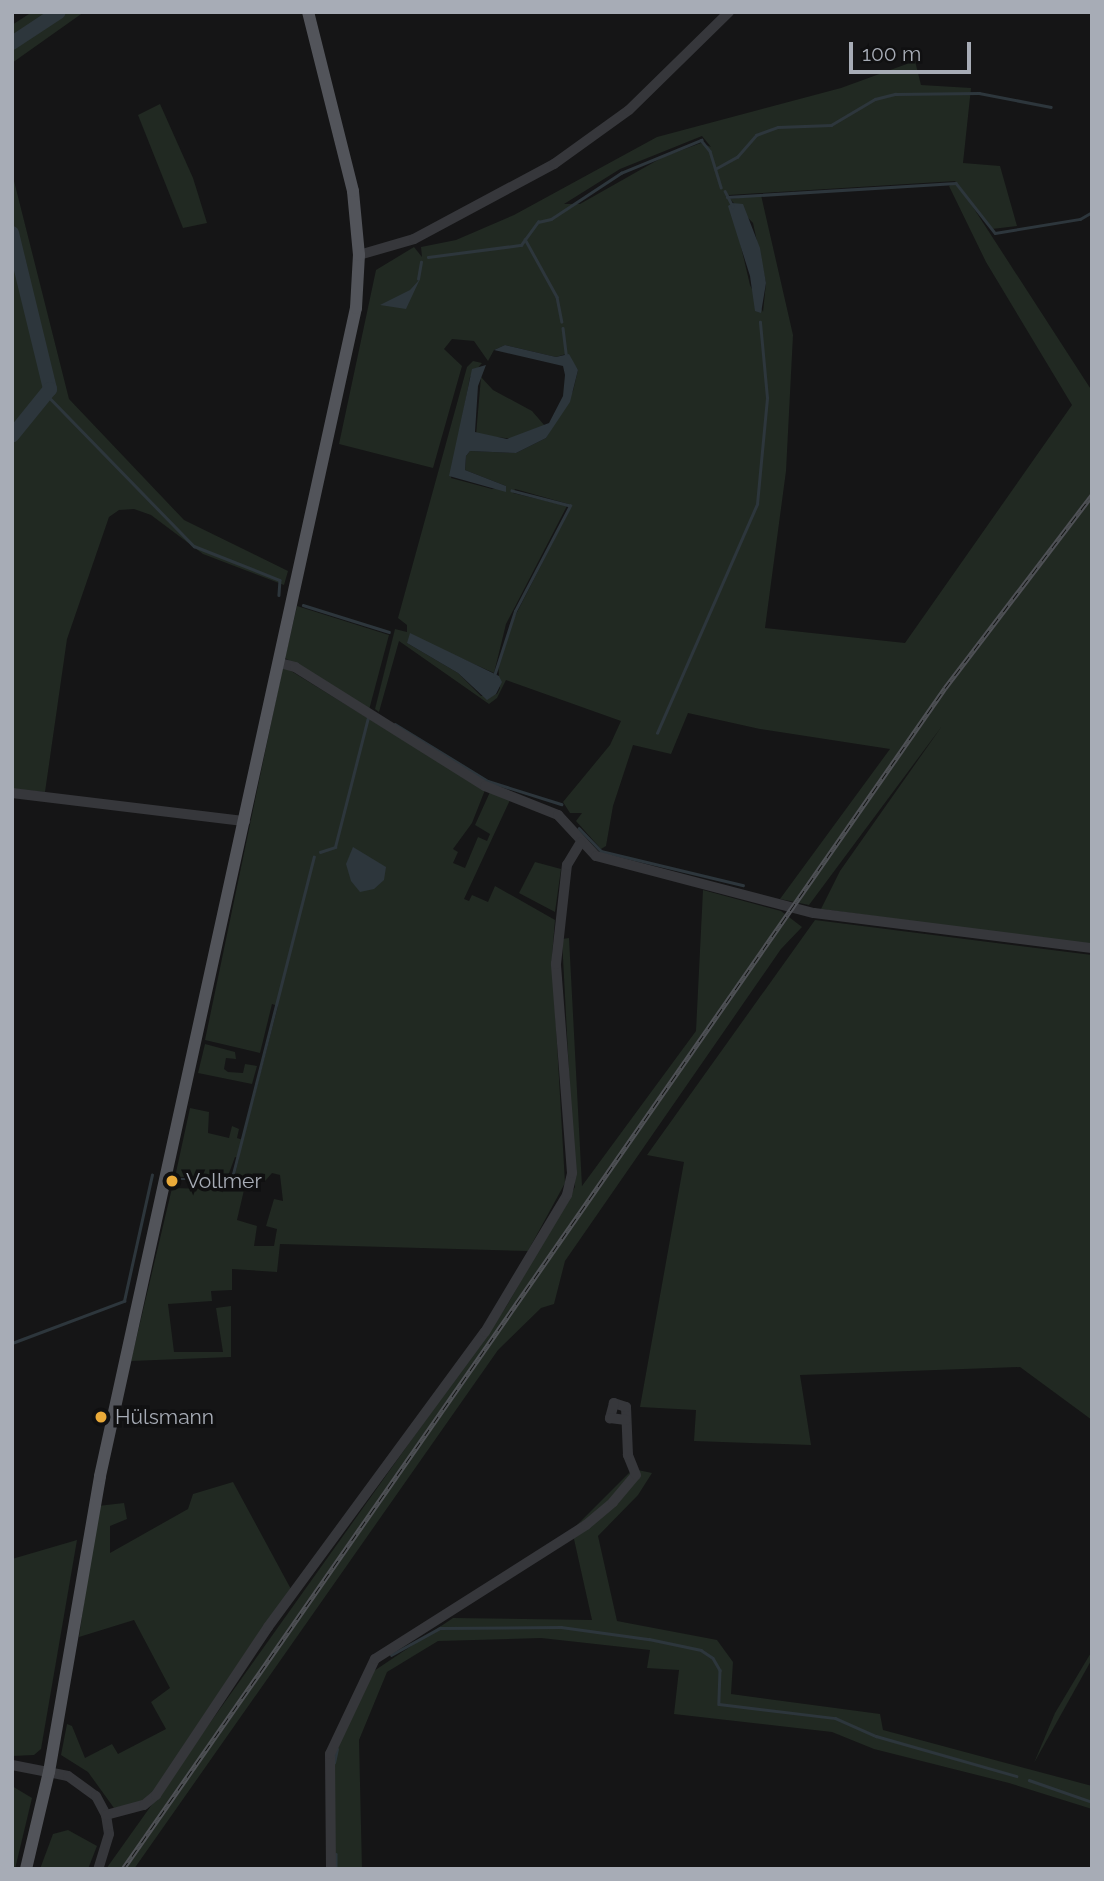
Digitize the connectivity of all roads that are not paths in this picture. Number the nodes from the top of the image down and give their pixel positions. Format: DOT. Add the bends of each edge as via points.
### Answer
graph roads {
  1 [pos="308,12"];
  2 [pos="729,12"];
  3 [pos="359,255"];
  4 [pos="280,663"];
  5 [pos="12,793"];
  6 [pos="245,821"];
  7 [pos="580,844"];
  8 [pos="1092,948"];
  9 [pos="626,1420"];
  10 [pos="12,1765"];
  11 [pos="49,1772"];
  12 [pos="106,1815"];
  13 [pos="26,1869"];
  14 [pos="98,1869"];
  15 [pos="331,1869"];
  1 -- 3 [label="main road" via="348,164"];
  2 -- 3 [label="street" via="629,110 554,164 414,239"];
  3 -- 4 [label="main road" via="352,330"];
  4 -- 6 [label="main road"];
  4 -- 7 [label="street" via="295,667 485,786 550,810"];
  5 -- 6 [label="street"];
  6 -- 11 [label="main road" via="100,1476"];
  7 -- 8 [label="street" via="613,861 814,913"];
  7 -- 12 [label="street" via="567,865 556,964 572,1174 567,1195 491,1324 268,1628 156,1795 144,1805"];
  9 -- 15 [label="street" via="628,1455 636,1475 613,1502 586,1525 375,1659 330,1754"];
  10 -- 11 [label="street"];
  11 -- 12 [label="street" via="86,1787"];
  11 -- 13 [label="main road"];
  12 -- 14 [label="street" via="108,1846"];
}
